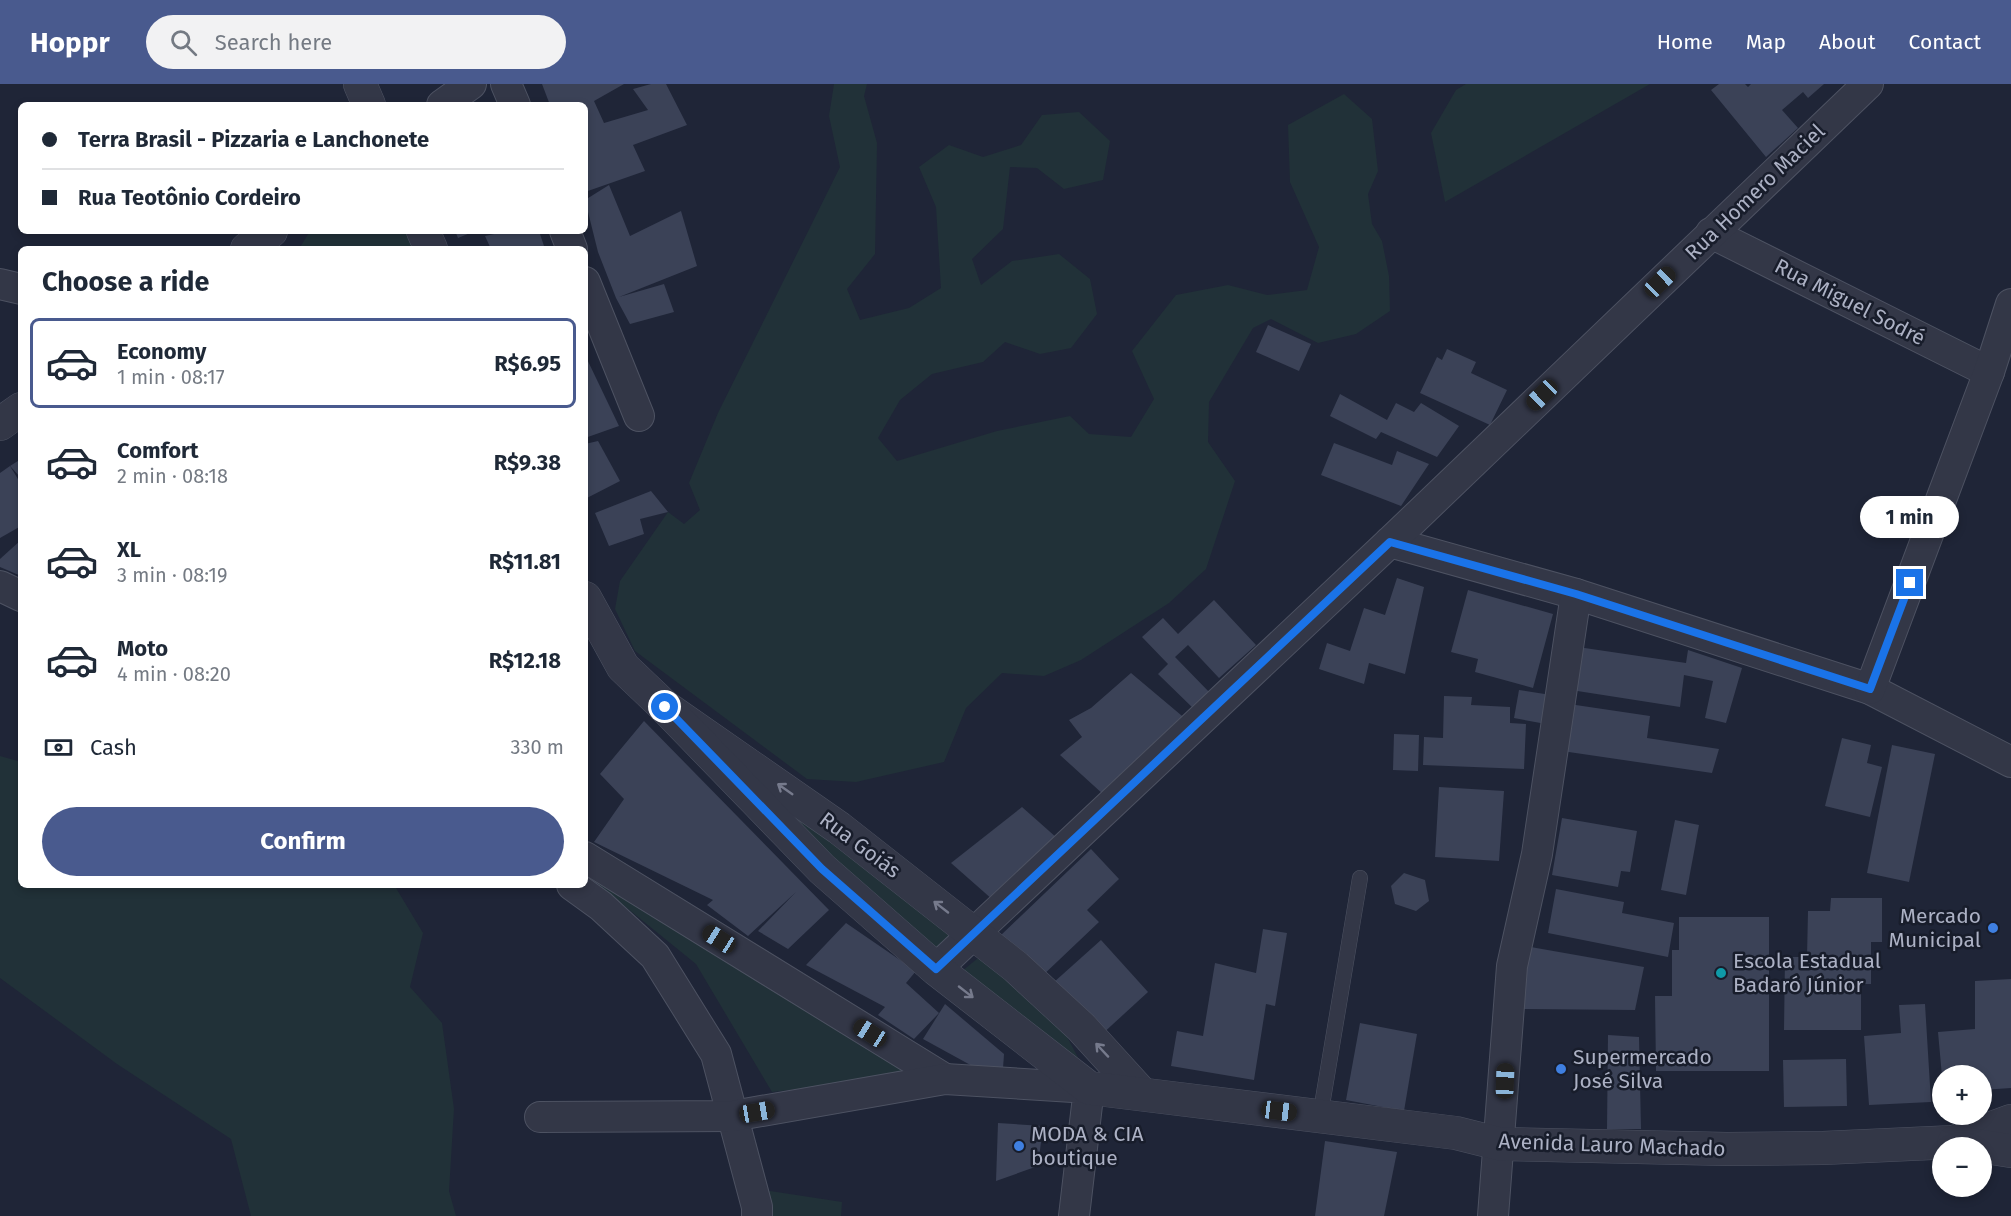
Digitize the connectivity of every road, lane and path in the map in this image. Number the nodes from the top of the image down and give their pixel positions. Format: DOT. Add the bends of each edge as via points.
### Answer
graph roads {
  1 [pos="360,84"];
  2 [pos="471,84"];
  3 [pos="506,84"];
  4 [pos="1868,84"];
  5 [pos="368,102"];
  6 [pos="446,102"];
  7 [pos="514,102"];
  8 [pos="1711,233"];
  9 [pos="267,234"];
  10 [pos="251,246"];
  11 [pos="0,284"];
  12 [pos="18,288"];
  13 [pos="588,289"];
  14 [pos="2011,304"];
  15 [pos="1989,372"];
  16 [pos="18,411"];
  17 [pos="639,416"];
  18 [pos="0,424"];
  19 [pos="1390,542"];
  20 [pos="0,586"];
  21 [pos="1576,594"];
  22 [pos="18,595"];
  23 [pos="588,603"];
  24 [pos="588,638"];
  25 [pos="623,667"];
  26 [pos="1870,689"];
  27 [pos="665,707"];
  28 [pos="2011,762"];
  29 [pos="588,858"];
  30 [pos="1360,878"];
  31 [pos="576,888"];
  32 [pos="974,933"];
  33 [pos="936,969"];
  34 [pos="945,1079"];
  35 [pos="1089,1088"];
  36 [pos="1141,1093"];
  37 [pos="734,1116"];
  38 [pos="1320,1116"];
  39 [pos="540,1118"];
  40 [pos="2011,1121"];
  41 [pos="1968,1137"];
  42 [pos="1932,1143"];
  43 [pos="1500,1144"];
  44 [pos="1992,1148"];
  45 [pos="2011,1151"];
  46 [pos="757,1216"];
  47 [pos="1074,1216"];
  48 [pos="1493,1216"];
  1 -- 5 [label="street"];
  2 -- 6 [label="street"];
  3 -- 7 [label="street"];
  4 -- 8 [label="street, Rua Homero Maciel"];
  8 -- 15 [label="street, Rua Miguel Sodré"];
  8 -- 19 [label="street, Rua Homero Maciel"];
  9 -- 10 [label="street"];
  11 -- 12 [label="street"];
  13 -- 17 [label="street"];
  14 -- 15 [label="street"];
  15 -- 26 [label="street"];
  16 -- 18 [label="street"];
  19 -- 21 [label="street"];
  19 -- 32 [label="street, Rua Homero Maciel"];
  20 -- 22 [label="street"];
  21 -- 26 [label="street"];
  21 -- 43 [label="street" via="1537,854 1512,966"];
  23 -- 25 [label="street, Rua Goiás"];
  24 -- 25 [label="street"];
  25 -- 27 [label="street, Rua Goiás"];
  26 -- 28 [label="street"];
  32 -- 27 [label="street, Rua Goiás, one-way" via="839,828"];
  27 -- 33 [label="street" via="822,869"];
  29 -- 34 [label="street"];
  30 -- 38 [label="lane"];
  31 -- 37 [label="street" via="655,956 716,1054"];
  32 -- 33 [label="street, Rua Homero Maciel"];
  36 -- 32 [label="street, Rua Goiás, one-way" via="1055,1001"];
  33 -- 35 [label="street, one-way"];
  34 -- 35 [label="street"];
  34 -- 37 [label="street"];
  35 -- 36 [label="street, Avenida Lauro Machado"];
  35 -- 47 [label="street"];
  36 -- 38 [label="street, Avenida Lauro Machado"];
  37 -- 39 [label="street"];
  37 -- 46 [label="street"];
  38 -- 43 [label="street, Avenida Lauro Machado" via="1456,1133"];
  40 -- 41 [label="street, Avenida Lauro Machado"];
  42 -- 43 [label="street, Avenida Lauro Machado" via="1727,1149"];
  43 -- 48 [label="street"];
  44 -- 45 [label="street"];
}
